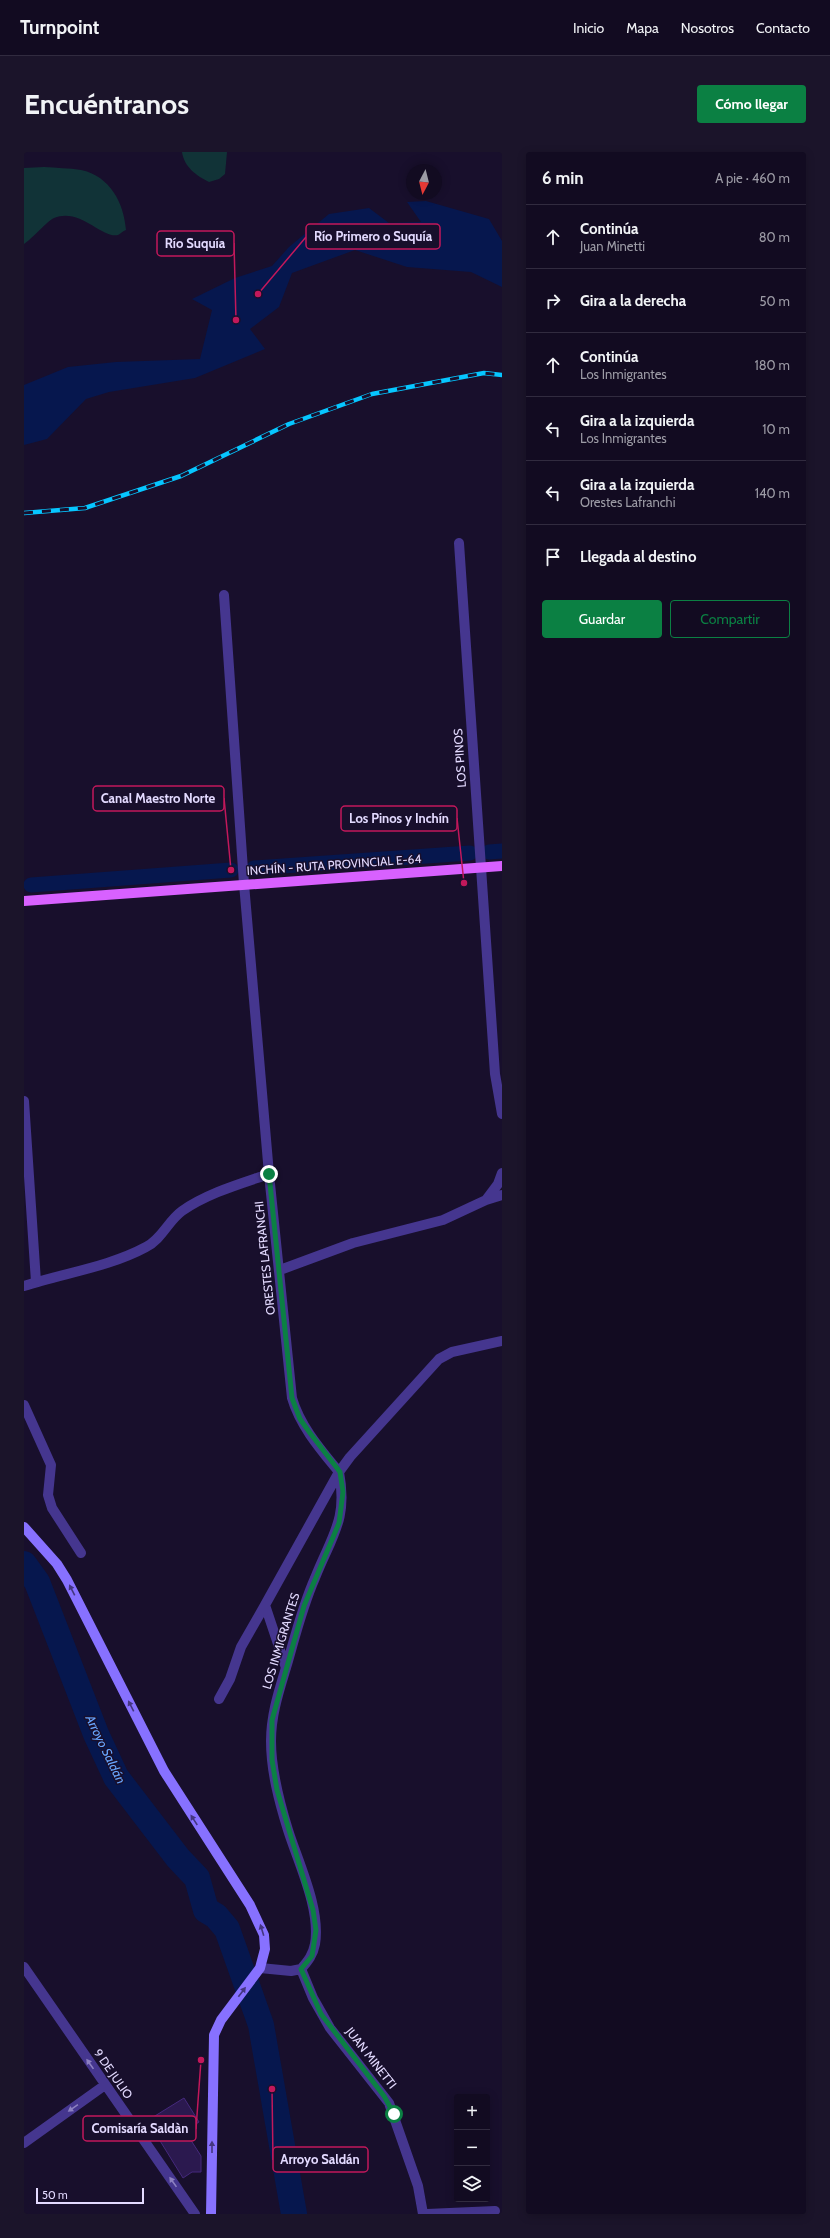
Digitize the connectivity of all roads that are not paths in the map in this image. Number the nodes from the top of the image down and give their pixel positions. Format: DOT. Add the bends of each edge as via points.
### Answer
graph roads {
  1 [pos="459,543"];
  2 [pos="224,594"];
  3 [pos="502,866"];
  4 [pos="480,868"];
  5 [pos="244,884"];
  6 [pos="24,901"];
  7 [pos="24,1101"];
  8 [pos="502,1114"];
  9 [pos="502,1173"];
  10 [pos="269,1174"];
  11 [pos="502,1195"];
  12 [pos="486,1200"];
  13 [pos="280,1270"];
  14 [pos="36,1282"];
  15 [pos="24,1286"];
  16 [pos="502,1342"];
  17 [pos="24,1405"];
  18 [pos="340,1472"];
  19 [pos="24,1527"];
  20 [pos="81,1553"];
  21 [pos="265,1605"];
  22 [pos="286,1668"];
  23 [pos="219,1700"];
  24 [pos="24,1968"];
  25 [pos="260,1968"];
  26 [pos="301,1969"];
  27 [pos="105,2085"];
  28 [pos="24,2143"];
  29 [pos="495,2211"];
  30 [pos="195,2214"];
  31 [pos="211,2214"];
  32 [pos="423,2214"];
  33 [pos="427,2214"];
  1 -- 4 [label="street, LOS PINOS"];
  2 -- 5 [label="street, ORESTES LAFRANCHI"];
  3 -- 4 [label="main road, INCHÍN - RUTA PROVINCIAL E-64"];
  4 -- 5 [label="main road, INCHÍN - RUTA PROVINCIAL E-64"];
  4 -- 8 [label="street, LOS PINOS" via="495,1074"];
  5 -- 6 [label="main road, INCHÍN - RUTA PROVINCIAL E-64"];
  5 -- 10 [label="street, ORESTES LAFRANCHI"];
  7 -- 14 [label="street"];
  9 -- 12 [label="street" via="498,1184"];
  10 -- 13 [label="street, ORESTES LAFRANCHI"];
  10 -- 14 [label="street" via="222,1190 183,1211 173,1219 157,1240 135,1253"];
  11 -- 12 [label="street"];
  12 -- 13 [label="street" via="443,1220 353,1243"];
  13 -- 18 [label="street, ORESTES LAFRANCHI" via="294,1406 322,1451"];
  14 -- 15 [label="street"];
  16 -- 18 [label="street" via="452,1352 439,1359 350,1457"];
  17 -- 20 [label="street" via="51,1465 48,1495 52,1508"];
  18 -- 21 [label="street"];
  18 -- 22 [label="street, LOS INMIGRANTES" via="343,1492 339,1523 304,1606"];
  25 -- 19 [label="main road, one-way" via="265,1949 259,1922 164,1771 57,1564"];
  21 -- 22 [label="street"];
  21 -- 23 [label="street" via="241,1647 230,1679"];
  22 -- 26 [label="street, LOS INMIGRANTES" via="272,1720 272,1760 282,1810 313,1910 316,1930 312,1956"];
  27 -- 24 [label="street, 9 DE JULIO, one-way"];
  25 -- 26 [label="street" via="291,1971"];
  31 -- 25 [label="main road, one-way" via="212,2043 216,2027"];
  26 -- 32 [label="street, JUAN MINETTI" via="312,1998 330,2028 389,2103 418,2186"];
  27 -- 28 [label="street, one-way"];
  30 -- 27 [label="street, 9 DE JULIO, one-way"];
  29 -- 33 [label="street"];
}
